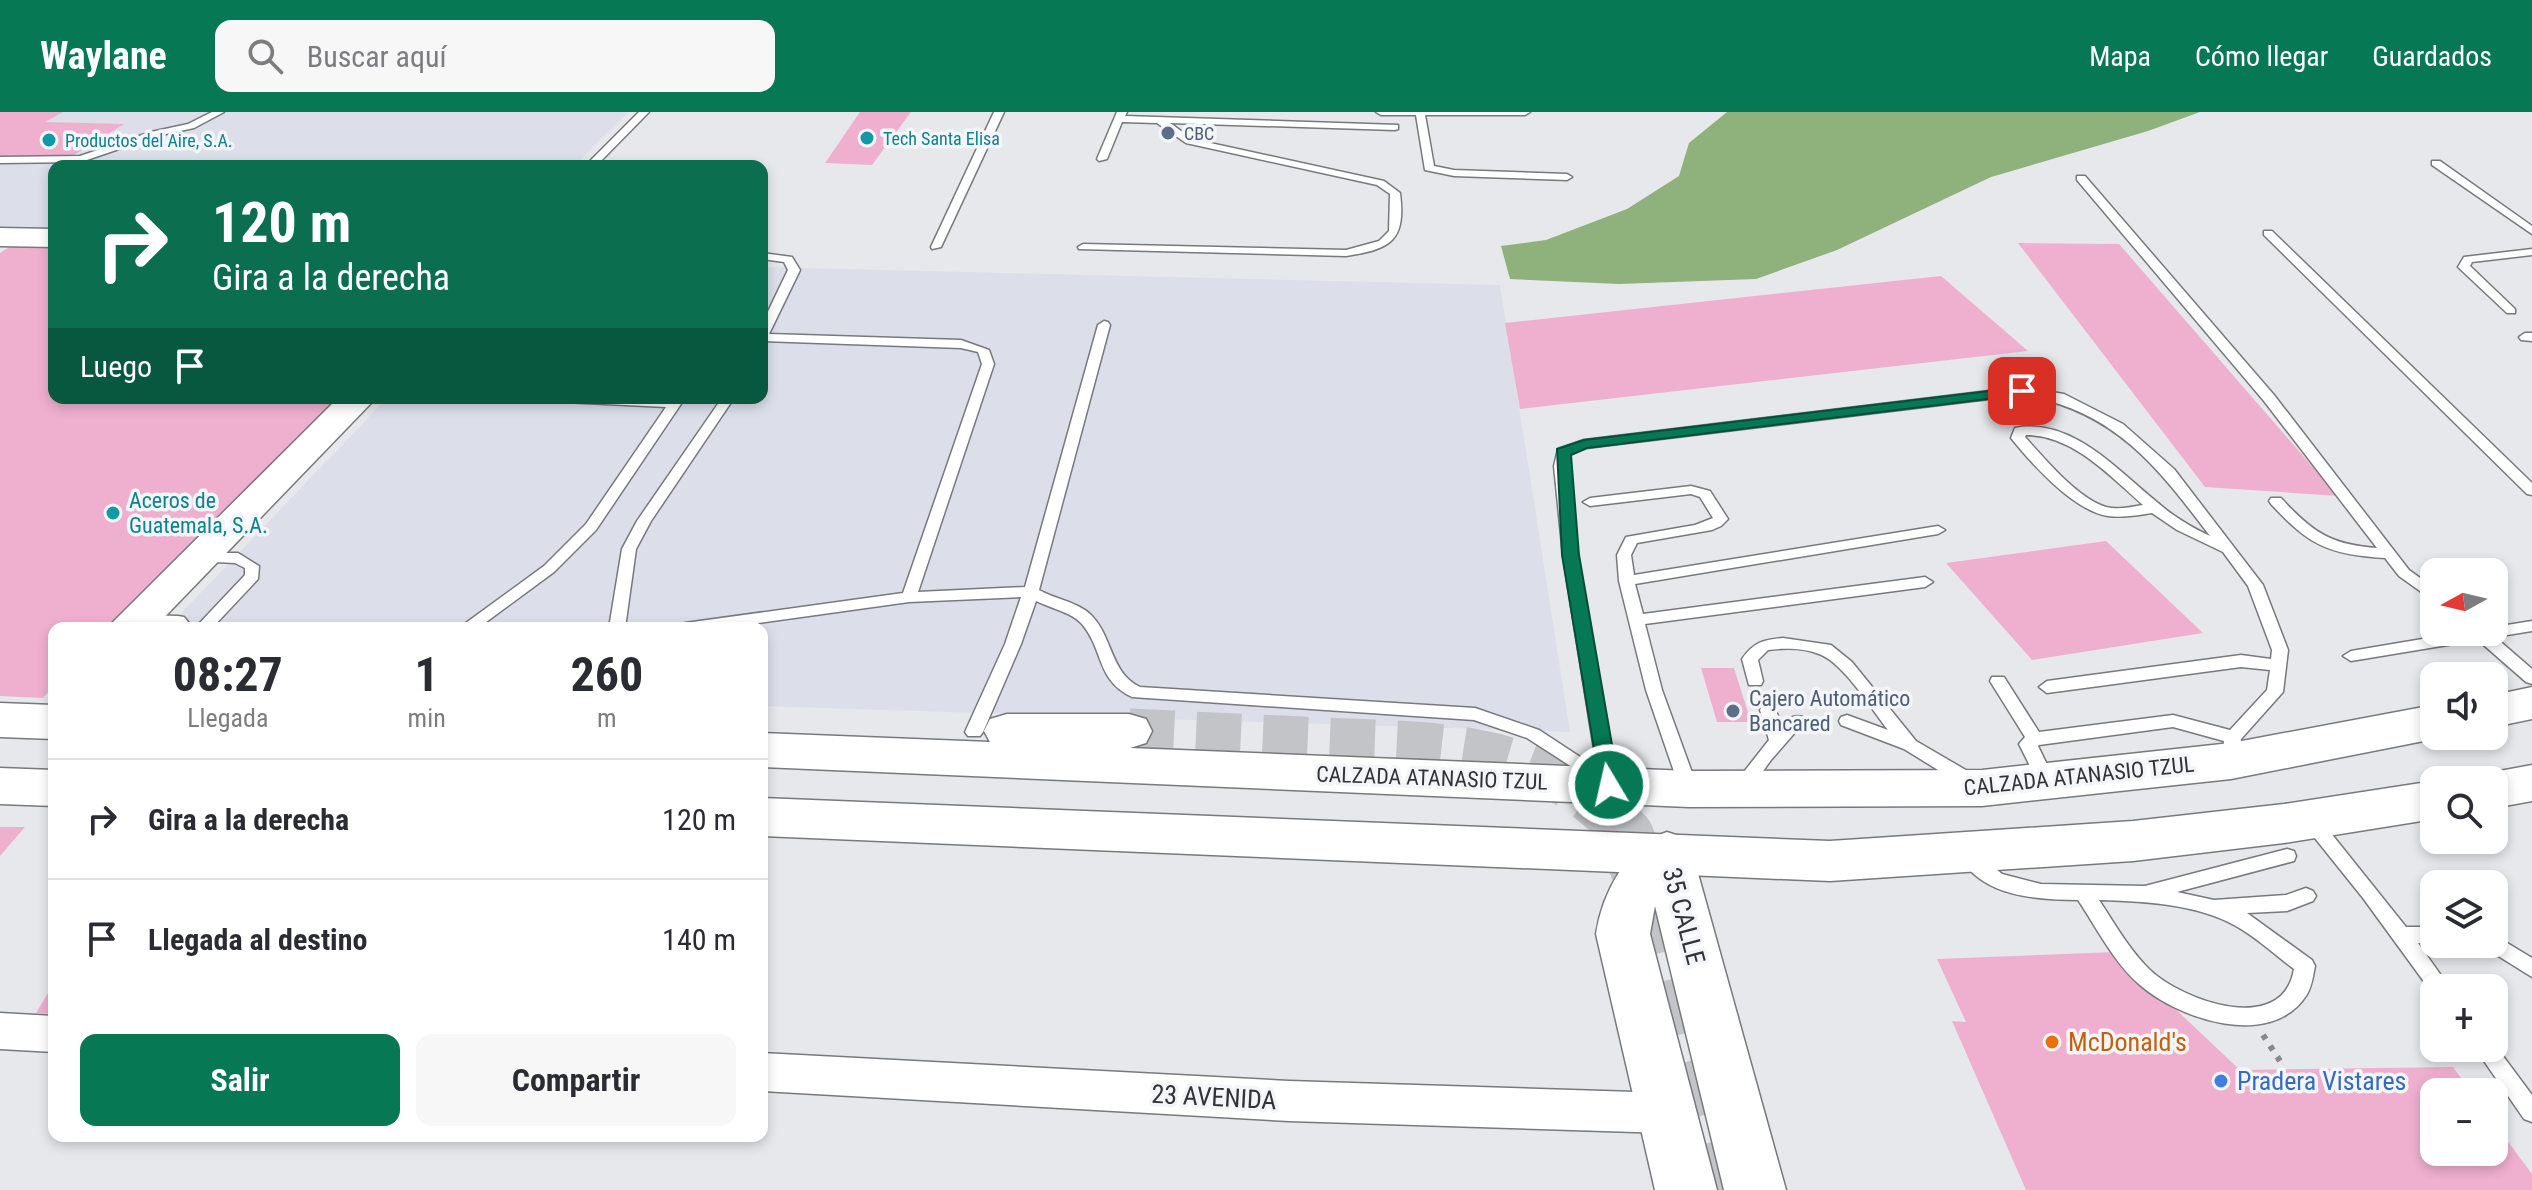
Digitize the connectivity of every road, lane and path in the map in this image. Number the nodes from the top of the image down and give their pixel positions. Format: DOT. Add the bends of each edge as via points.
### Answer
graph roads {
  1 [pos="219,112"];
  2 [pos="644,112"];
  3 [pos="999,112"];
  4 [pos="1381,112"];
  5 [pos="1525,112"];
  6 [pos="1420,113"];
  7 [pos="1121,116"];
  8 [pos="1159,120"];
  9 [pos="1395,127"];
  10 [pos="1102,159"];
  11 [pos="0,160"];
  12 [pos="596,160"];
  13 [pos="2436,163"];
  14 [pos="1567,177"];
  15 [pos="2081,178"];
  16 [pos="2532,231"];
  17 [pos="2268,233"];
  18 [pos="0,237"];
  19 [pos="48,238"];
  20 [pos="936,247"];
  21 [pos="1083,247"];
  22 [pos="2511,252"];
  23 [pos="2532,252"];
  24 [pos="768,256"];
  25 [pos="2532,267"];
  26 [pos="2511,311"];
  27 [pos="768,324"];
  28 [pos="1104,325"];
  29 [pos="768,336"];
  30 [pos="352,404"];
  31 [pos="675,404"];
  32 [pos="724,404"];
  33 [pos="2532,491"];
  34 [pos="2276,501"];
  35 [pos="1590,502"];
  36 [pos="2155,508"];
  37 [pos="1938,530"];
  38 [pos="2229,550"];
  39 [pos="2389,554"];
  40 [pos="199,558"];
  41 [pos="1627,581"];
  42 [pos="1925,582"];
  43 [pos="2420,585"];
  44 [pos="1031,592"];
  45 [pos="909,597"];
  46 [pos="1637,620"];
  47 [pos="135,622"];
  48 [pos="209,622"];
  49 [pos="475,622"];
  50 [pos="618,622"];
  51 [pos="728,622"];
  52 [pos="2532,626"];
  53 [pos="2508,629"];
  54 [pos="2420,644"];
  55 [pos="2495,646"];
  56 [pos="2351,656"];
  57 [pos="2278,665"];
  58 [pos="2532,678"];
  59 [pos="1755,681"];
  60 [pos="1998,681"];
  61 [pos="2047,687"];
  62 [pos="2532,703"];
  63 [pos="2508,708"];
  64 [pos="1768,710"];
  65 [pos="1797,721"];
  66 [pos="1847,721"];
  67 [pos="2420,724"];
  68 [pos="1129,731"];
  69 [pos="974,732"];
  70 [pos="1778,741"];
  71 [pos="1910,745"];
  72 [pos="2232,749"];
  73 [pos="768,750"];
  74 [pos="863,755"];
  75 [pos="2041,760"];
  76 [pos="2532,783"];
  77 [pos="1609,785"];
  78 [pos="0,786"];
  79 [pos="2508,787"];
  80 [pos="48,788"];
  81 [pos="1982,788"];
  82 [pos="1689,789"];
  83 [pos="1741,789"];
  84 [pos="2420,804"];
  85 [pos="768,817"];
  86 [pos="2299,839"];
  87 [pos="1667,852"];
  88 [pos="1967,856"];
  89 [pos="2143,893"];
  90 [pos="2085,895"];
  91 [pos="2306,896"];
  92 [pos="2212,907"];
  93 [pos="2401,935"];
  94 [pos="2420,935"];
  95 [pos="2508,953"];
  96 [pos="2532,969"];
  97 [pos="2430,974"];
  98 [pos="2251,1016"];
  99 [pos="0,1031"];
  100 [pos="48,1034"];
  101 [pos="2495,1062"];
  102 [pos="2284,1067"];
  103 [pos="768,1072"];
  104 [pos="2532,1112"];
  105 [pos="1667,1113"];
  106 [pos="1686,1190"];
  107 [pos="1755,1190"];
  1 -- 11 [label="lane" via="191,126 81,159"];
  2 -- 12 [label="lane"];
  3 -- 20 [label="lane"];
  4 -- 6 [label="lane"];
  5 -- 6 [label="lane"];
  6 -- 14 [label="lane" via="1429,168"];
  7 -- 8 [label="lane"];
  7 -- 10 [label="lane"];
  8 -- 9 [label="lane"];
  8 -- 21 [label="lane" via="1189,141 1380,183 1395,193 1399,220 1393,237 1381,247 1346,253"];
  13 -- 16 [label="lane"];
  15 -- 39 [label="lane" via="2269,398"];
  17 -- 33 [label="lane"];
  18 -- 19 [label="main road"];
  22 -- 23 [label="lane"];
  22 -- 25 [label="lane"];
  22 -- 26 [label="lane" via="2479,255 2464,267"];
  24 -- 27 [label="lane" via="793,263 794,270"];
  28 -- 44 [label="lane"];
  29 -- 45 [label="lane" via="961,344 983,350 988,364"];
  30 -- 40 [label="main road"];
  31 -- 49 [label="lane" via="591,527 549,569"];
  32 -- 50 [label="lane" via="629,549"];
  34 -- 39 [label="lane" via="2323,544"];
  35 -- 41 [label="lane" via="1691,490 1705,494 1721,519 1712,527 1631,540 1624,555"];
  36 -- 36 [label="lane" via="2069,441 2048,432 2020,431 2018,438 2031,452 2090,504 2114,513"];
  36 -- 38 [label="lane"];
  37 -- 41 [label="lane"];
  38 -- 57 [label="lane" via="2255,585 2280,650"];
  38 -- 77 [label="lane" via="2169,472 2118,427 2087,408 2035,393 1584,444 1563,452 1561,466 1570,555"];
  39 -- 43 [label="lane"];
  40 -- 47 [label="main road"];
  40 -- 48 [label="lane" via="238,558 252,566 253,576"];
  41 -- 46 [label="lane"];
  42 -- 46 [label="lane"];
  44 -- 45 [label="lane"];
  44 -- 69 [label="lane"];
  44 -- 77 [label="lane" via="1084,616 1122,688 1475,714 1533,734"];
  45 -- 51 [label="lane"];
  46 -- 82 [label="lane" via="1654,690"];
  52 -- 53 [label="lane"];
  54 -- 56 [label="lane"];
  55 -- 58 [label="lane"];
  57 -- 61 [label="lane" via="2241,661"];
  57 -- 72 [label="lane" via="2275,692"];
  59 -- 71 [label="lane" via="1750,659 1763,645 1825,649 1846,666"];
  60 -- 75 [label="lane"];
  62 -- 63 [label="main road"];
  64 -- 70 [label="lane"];
  65 -- 70 [label="lane"];
  66 -- 71 [label="lane"];
  67 -- 72 [label="main road, CALZADA ATANASIO TZUL"];
  68 -- 69 [label="main road"];
  69 -- 74 [label="main road"];
  70 -- 83 [label="lane"];
  71 -- 81 [label="lane"];
  72 -- 75 [label="main road, CALZADA ATANASIO TZUL"];
  73 -- 74 [label="main road, CALZADA ATANASIO TZUL"];
  74 -- 77 [label="main road, CALZADA ATANASIO TZUL"];
  75 -- 81 [label="main road, CALZADA ATANASIO TZUL"];
  76 -- 79 [label="main road"];
  77 -- 82 [label="main road, CALZADA ATANASIO TZUL"];
  78 -- 80 [label="main road"];
  81 -- 83 [label="main road, CALZADA ATANASIO TZUL"];
  82 -- 83 [label="main road, CALZADA ATANASIO TZUL"];
  84 -- 86 [label="main road"];
  85 -- 87 [label="main road"];
  86 -- 88 [label="main road"];
  86 -- 89 [label="lane" via="2200,882"];
  86 -- 93 [label="lane"];
  87 -- 88 [label="main road" via="1830,861"];
  87 -- 105 [label="main road, 35 CALLE" via="1633,891 1623,934"];
  87 -- 107 [label="main road, 35 CALLE"];
  88 -- 90 [label="lane" via="1996,880 2041,892"];
  89 -- 90 [label="lane"];
  89 -- 92 [label="lane"];
  90 -- 98 [label="lane" via="2144,976 2166,993 2209,1011"];
  91 -- 92 [label="lane" via="2287,903"];
  92 -- 98 [label="lane" via="2241,919 2305,966 2300,988 2288,1002"];
  93 -- 94 [label="lane"];
  93 -- 97 [label="lane"];
  95 -- 96 [label="lane"];
  98 -- 102 [label="path"];
  99 -- 100 [label="street"];
  101 -- 104 [label="lane"];
  103 -- 105 [label="street, 23 AVENIDA" via="1289,1101"];
  105 -- 106 [label="main road, 35 CALLE"];
}
